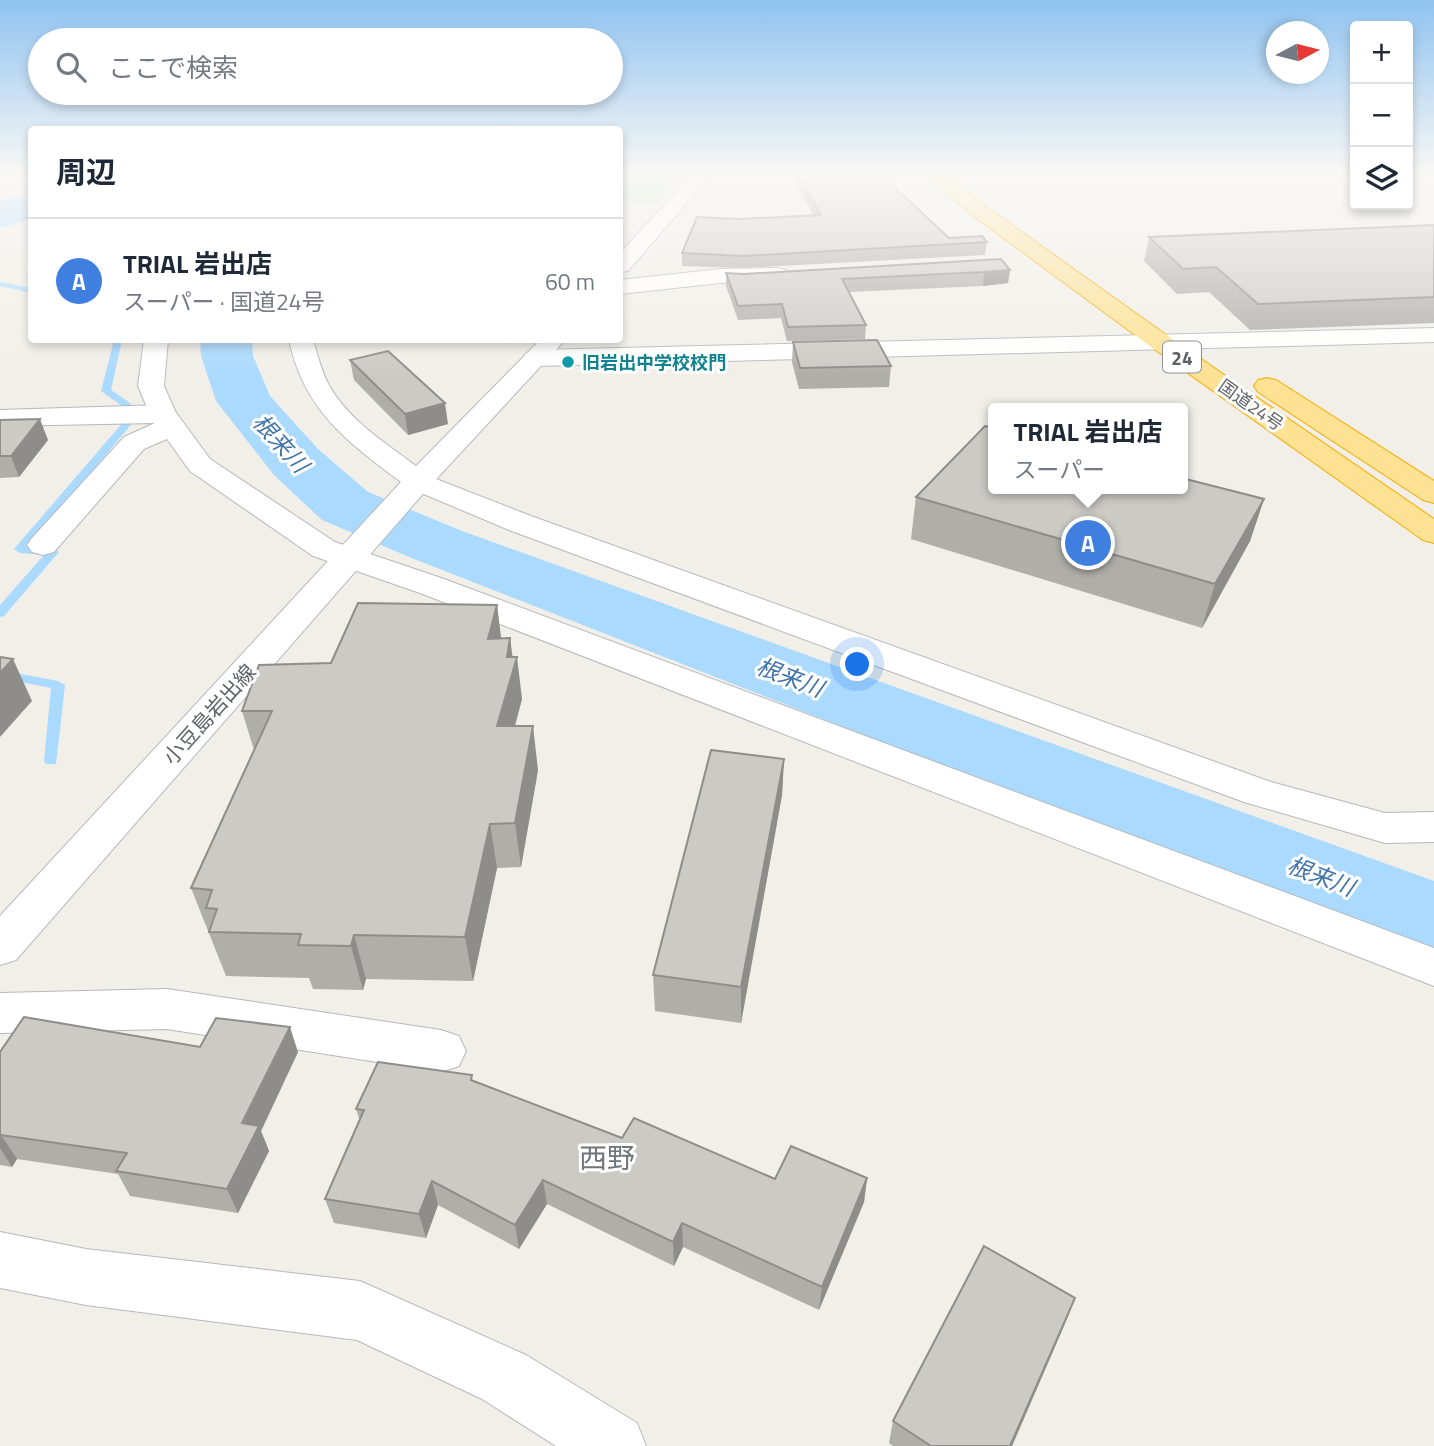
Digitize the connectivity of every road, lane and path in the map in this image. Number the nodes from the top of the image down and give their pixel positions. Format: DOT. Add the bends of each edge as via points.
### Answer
graph roads {
  1 [pos="641,242"];
  2 [pos="1023,242"];
  3 [pos="1058,242"];
  4 [pos="623,263"];
  5 [pos="806,273"];
  6 [pos="623,287"];
  7 [pos="1434,335"];
  8 [pos="156,343"];
  9 [pos="301,343"];
  10 [pos="1200,343"];
  11 [pos="1163,344"];
  12 [pos="545,349"];
  13 [pos="0,418"];
  14 [pos="167,419"];
  15 [pos="411,490"];
  16 [pos="1434,494"];
  17 [pos="1434,533"];
  18 [pos="43,545"];
  19 [pos="354,551"];
  20 [pos="1434,827"];
  21 [pos="6,933"];
  22 [pos="1434,967"];
  23 [pos="0,1013"];
  24 [pos="441,1051"];
  25 [pos="0,1260"];
  26 [pos="614,1446"];
  1 -- 4 [label="street"];
  2 -- 11 [label="highway, 国道24号 / 24"];
  3 -- 10 [label="highway, 国道24号 / 24"];
  5 -- 6 [label="street"];
  7 -- 10 [label="street"];
  8 -- 14 [label="street" via="151,386"];
  9 -- 15 [label="street" via="304,363 330,411"];
  10 -- 11 [label="street"];
  10 -- 16 [label="highway, 国道24号 / 24"];
  11 -- 12 [label="street"];
  11 -- 17 [label="highway, 国道24号 / 24"];
  12 -- 15 [label="street, 小豆島岩出線"];
  13 -- 14 [label="street"];
  14 -- 18 [label="street" via="134,443"];
  14 -- 19 [label="street" via="200,465 324,549"];
  15 -- 19 [label="street, 小豆島岩出線"];
  15 -- 20 [label="street" via="520,523 1258,792 1385,828"];
  19 -- 21 [label="street, 小豆島岩出線"];
  19 -- 22 [label="street" via="458,596"];
  23 -- 24 [label="street" via="167,1009"];
  25 -- 26 [label="street" via="86,1277 360,1311 504,1377"];
}
